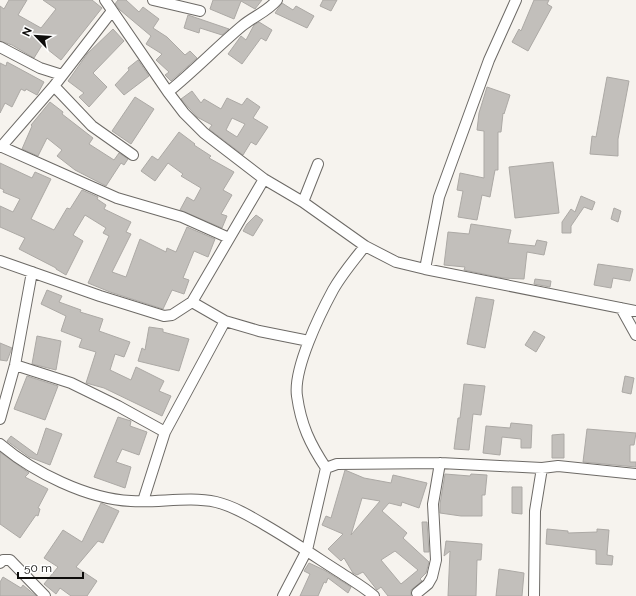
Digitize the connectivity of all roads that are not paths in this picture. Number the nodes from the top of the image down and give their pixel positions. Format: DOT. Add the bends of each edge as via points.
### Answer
graph roads {
  1 [pos="105,0"];
  2 [pos="153,0"];
  3 [pos="277,0"];
  4 [pos="516,0"];
  5 [pos="112,10"];
  6 [pos="200,11"];
  7 [pos="0,47"];
  8 [pos="62,75"];
  9 [pos="54,86"];
  10 [pos="168,92"];
  11 [pos="1,147"];
  12 [pos="133,154"];
  13 [pos="318,164"];
  14 [pos="264,179"];
  15 [pos="303,202"];
  16 [pos="229,238"];
  17 [pos="365,246"];
  18 [pos="0,261"];
  19 [pos="425,269"];
  20 [pos="32,272"];
  21 [pos="192,302"];
  22 [pos="621,308"];
  23 [pos="636,311"];
  24 [pos="226,322"];
  25 [pos="636,335"];
  26 [pos="309,342"];
  27 [pos="15,365"];
  28 [pos="0,419"];
  29 [pos="165,432"];
  30 [pos="0,444"];
  31 [pos="440,463"];
  32 [pos="326,468"];
  33 [pos="542,468"];
  34 [pos="636,474"];
  35 [pos="144,501"];
  36 [pos="307,550"];
  37 [pos="0,563"];
  38 [pos="417,593"];
  39 [pos="45,596"];
  40 [pos="283,596"];
  41 [pos="374,596"];
  42 [pos="534,596"];
  1 -- 5 [label="street"];
  2 -- 6 [label="street"];
  3 -- 10 [label="street" via="261,15 243,25"];
  4 -- 19 [label="street" via="489,60 439,197"];
  5 -- 8 [label="street"];
  5 -- 10 [label="street"];
  7 -- 8 [label="street" via="40,68"];
  8 -- 9 [label="street"];
  9 -- 11 [label="street"];
  9 -- 12 [label="street" via="92,126"];
  10 -- 14 [label="street" via="204,133"];
  11 -- 16 [label="street" via="117,198 182,217"];
  13 -- 15 [label="street"];
  14 -- 15 [label="street"];
  14 -- 16 [label="street"];
  15 -- 17 [label="street"];
  16 -- 21 [label="street"];
  17 -- 19 [label="street" via="396,262"];
  17 -- 26 [label="street" via="333,290"];
  18 -- 20 [label="street"];
  19 -- 22 [label="street"];
  20 -- 21 [label="street" via="164,316 172,315"];
  20 -- 27 [label="street"];
  21 -- 24 [label="street"];
  22 -- 23 [label="street"];
  22 -- 25 [label="street"];
  24 -- 26 [label="street"];
  24 -- 29 [label="street"];
  26 -- 32 [label="street" via="297,380 297,395 308,439"];
  27 -- 28 [label="street"];
  27 -- 29 [label="street" via="71,383"];
  29 -- 35 [label="street"];
  30 -- 35 [label="street" via="19,460 68,485 108,499"];
  31 -- 32 [label="street" via="336,464"];
  31 -- 33 [label="street"];
  31 -- 38 [label="street" via="433,504 434,566 428,584"];
  32 -- 36 [label="street"];
  33 -- 34 [label="street" via="558,466"];
  33 -- 42 [label="street" via="536,511"];
  35 -- 36 [label="street" via="202,501 228,506 254,518"];
  36 -- 40 [label="street"];
  36 -- 41 [label="street"];
  37 -- 39 [label="street" via="3,560 10,560"];
}
